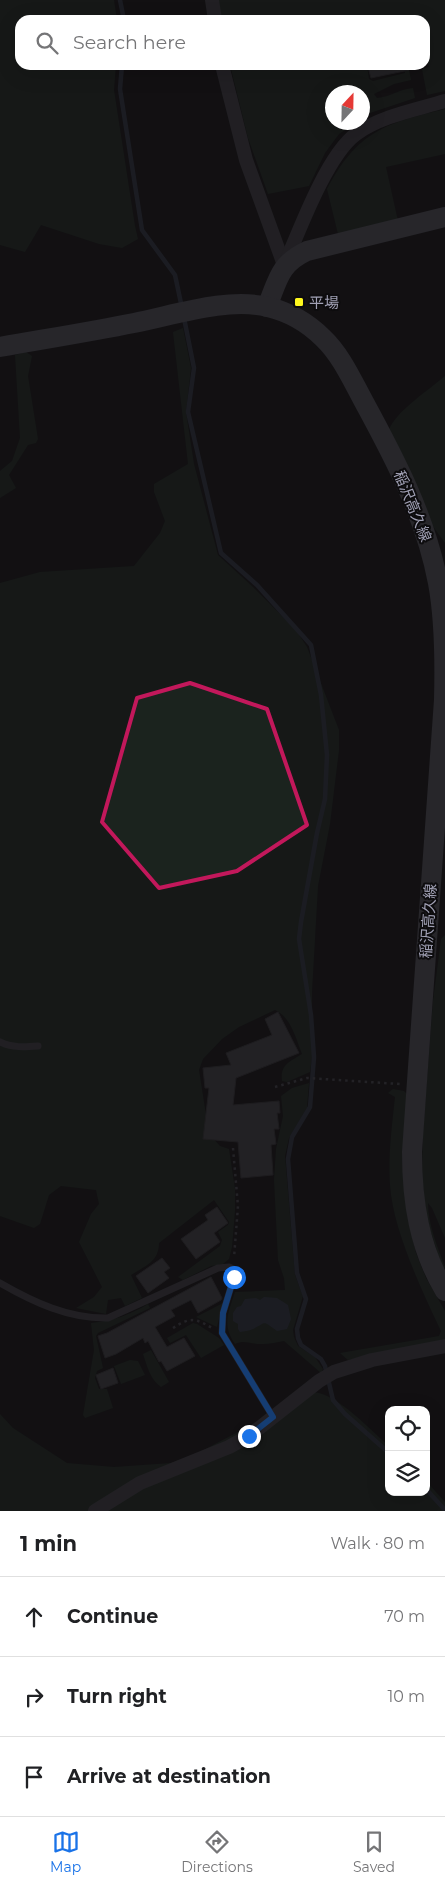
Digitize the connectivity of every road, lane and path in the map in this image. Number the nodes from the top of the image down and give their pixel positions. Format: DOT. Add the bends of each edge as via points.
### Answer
graph roads {
  1 [pos="212,0"];
  2 [pos="214,15"];
  3 [pos="223,70"];
  4 [pos="445,101"];
  5 [pos="445,217"];
  6 [pos="284,265"];
  7 [pos="267,307"];
  8 [pos="0,347"];
  9 [pos="0,1042"];
  10 [pos="38,1046"];
  11 [pos="416,1085"];
  12 [pos="275,1087"];
  13 [pos="233,1148"];
  14 [pos="233,1269"];
  15 [pos="0,1283"];
  16 [pos="445,1291"];
  17 [pos="172,1328"];
  18 [pos="222,1333"];
  19 [pos="445,1346"];
  20 [pos="273,1417"];
  21 [pos="95,1511"];
  1 -- 2 [label="street"];
  3 -- 6 [label="street" via="246,160"];
  4 -- 6 [label="street" via="374,124 354,135 328,169"];
  5 -- 6 [label="main road" via="307,251"];
  6 -- 7 [label="main road"];
  7 -- 8 [label="main road, 稲沢高久線" via="204,308"];
  7 -- 11 [label="main road, 稲沢高久線" via="297,318 311,328 325,340 351,377 415,504 438,583 444,641 444,700"];
  9 -- 10 [label="lane"];
  11 -- 12 [label="path" via="307,1078"];
  11 -- 16 [label="main road, 稲沢高久線" via="412,1152 415,1204 430,1264"];
  13 -- 14 [label="path" via="238,1206"];
  14 -- 15 [label="lane" via="218,1268 108,1318 84,1317 41,1305"];
  14 -- 18 [label="lane"];
  17 -- 18 [label="path" via="183,1321 197,1320"];
  18 -- 20 [label="lane"];
  19 -- 20 [label="street" via="372,1360 334,1372"];
  20 -- 21 [label="street" via="229,1447 140,1483"];
}
